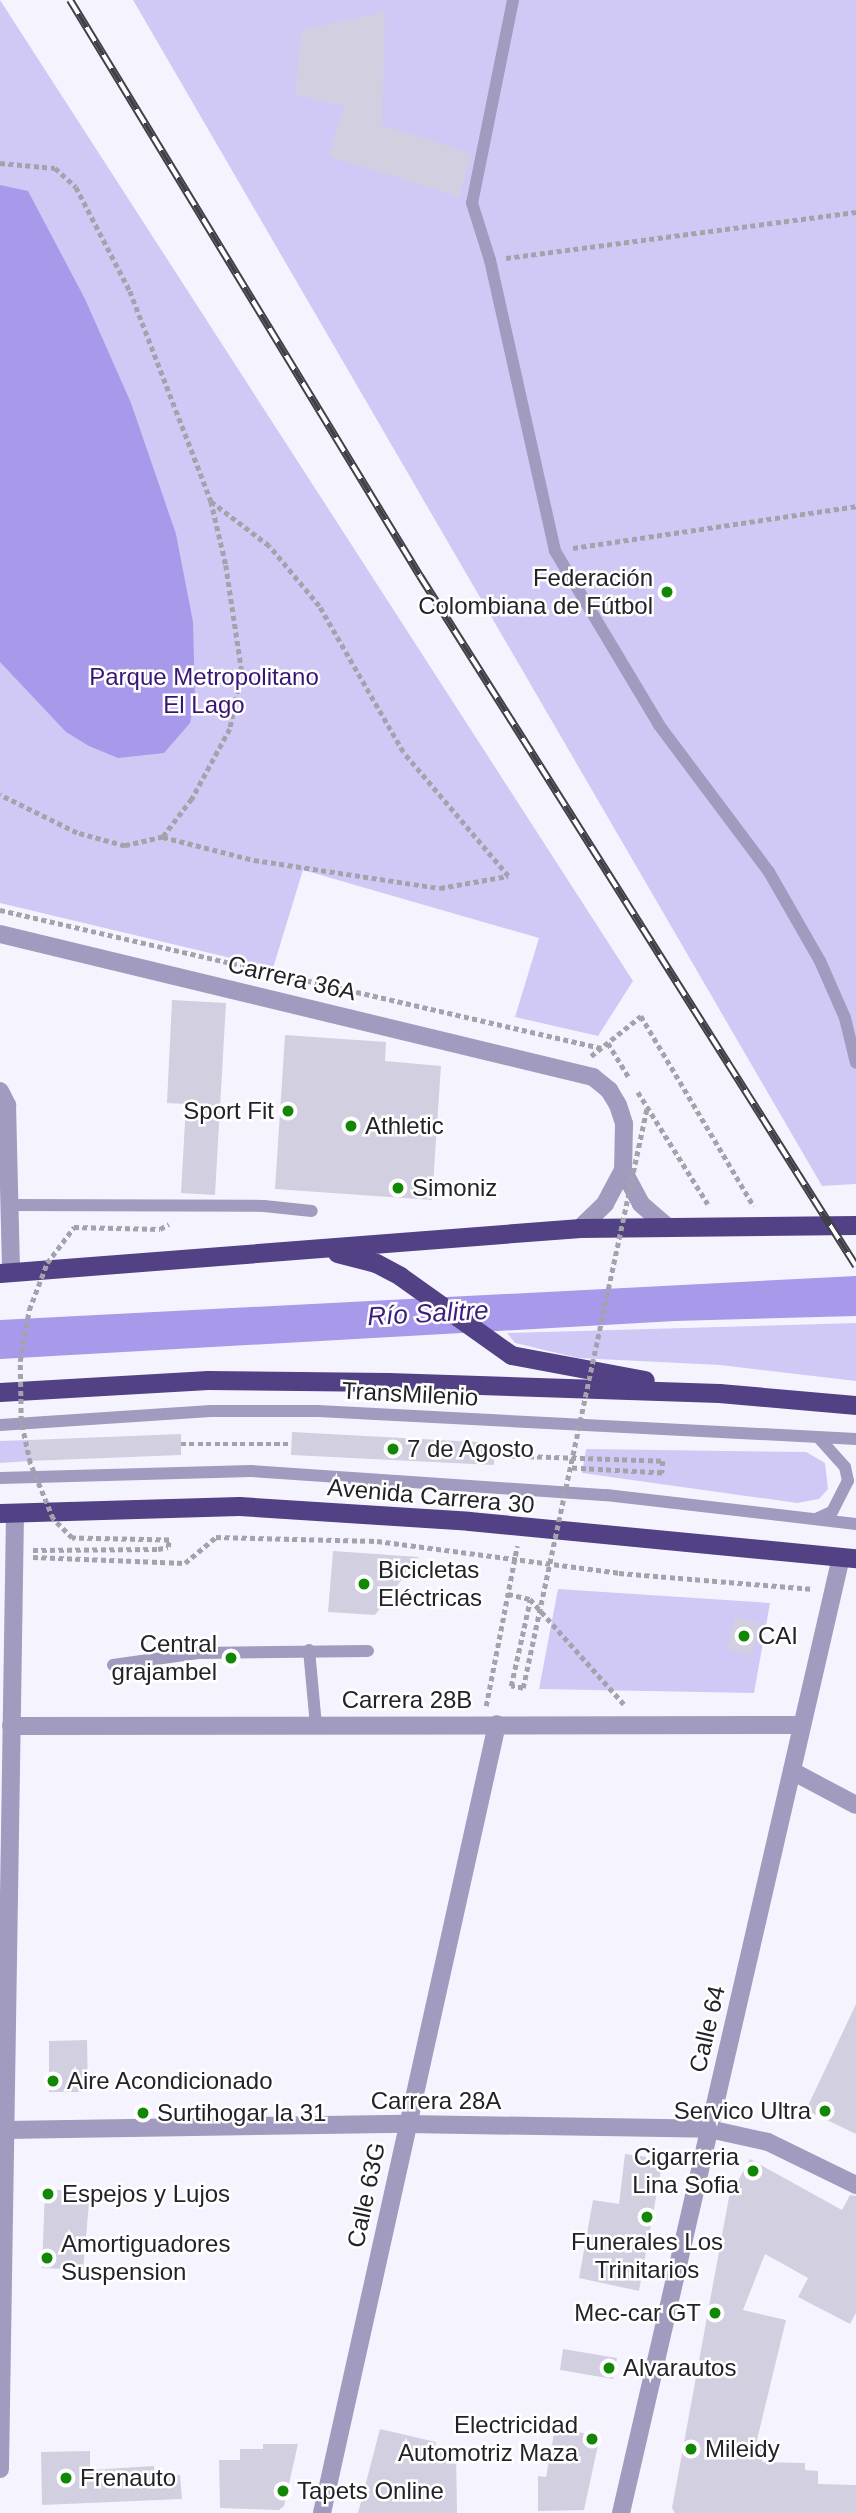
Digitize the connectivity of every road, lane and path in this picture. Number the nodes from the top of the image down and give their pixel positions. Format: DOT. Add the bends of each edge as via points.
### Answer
graph roads {
  1 [pos="513,0"];
  2 [pos="0,163"];
  3 [pos="856,212"];
  4 [pos="490,260"];
  5 [pos="211,501"];
  6 [pos="856,506"];
  7 [pos="555,551"];
  8 [pos="0,795"];
  9 [pos="163,837"];
  10 [pos="0,910"];
  11 [pos="0,934"];
  12 [pos="608,1043"];
  13 [pos="601,1048"];
  14 [pos="856,1063"];
  15 [pos="574,1070"];
  16 [pos="627,1074"];
  17 [pos="0,1091"];
  18 [pos="623,1170"];
  19 [pos="708,1204"];
  20 [pos="10,1205"];
  21 [pos="753,1205"];
  22 [pos="312,1211"];
  23 [pos="856,1225"];
  24 [pos="666,1226"];
  25 [pos="74,1227"];
  26 [pos="580,1228"];
  27 [pos="314,1248"];
  28 [pos="6,1273"];
  29 [pos="0,1392"];
  30 [pos="719,1393"];
  31 [pos="856,1405"];
  32 [pos="0,1425"];
  33 [pos="819,1438"];
  34 [pos="856,1439"];
  35 [pos="181,1444"];
  36 [pos="291,1444"];
  37 [pos="495,1455"];
  38 [pos="571,1468"];
  39 [pos="0,1478"];
  40 [pos="8,1513"];
  41 [pos="812,1520"];
  42 [pos="856,1524"];
  43 [pos="521,1527"];
  44 [pos="15,1550"];
  45 [pos="516,1557"];
  46 [pos="848,1557"];
  47 [pos="833,1590"];
  48 [pos="508,1594"];
  49 [pos="530,1599"];
  50 [pos="309,1650"];
  51 [pos="368,1650"];
  52 [pos="113,1665"];
  53 [pos="490,1724"];
  54 [pos="642,1724"];
  55 [pos="316,1725"];
  56 [pos="802,1725"];
  57 [pos="11,1726"];
  58 [pos="792,1771"];
  59 [pos="856,1805"];
  60 [pos="3,2056"];
  61 [pos="406,2124"];
  62 [pos="709,2129"];
  63 [pos="5,2130"];
  64 [pos="856,2185"];
  65 [pos="0,2469"];
  66 [pos="322,2513"];
  67 [pos="621,2513"];
  1 -- 4 [label="lane" via="472,203"];
  2 -- 5 [label="path" via="55,167 76,187 130,290"];
  3 -- 4 [label="path"];
  4 -- 7 [label="lane"];
  5 -- 9 [label="path" via="242,672 230,729 192,799"];
  5 -- 9 [label="path" via="269,546 319,606 403,752 508,876 440,888 254,860"];
  6 -- 7 [label="path"];
  7 -- 14 [label="lane" via="659,725 769,872 820,961 845,1018"];
  8 -- 9 [label="path" via="77,833 125,846"];
  10 -- 13 [label="path"];
  11 -- 15 [label="street, Carrera 36A"];
  12 -- 13 [label="path"];
  12 -- 16 [label="path"];
  12 -- 21 [label="path" via="641,1016"];
  13 -- 15 [label="path"];
  15 -- 18 [label="street, Carrera 36A" via="609,1090 618,1105 624,1124"];
  17 -- 20 [label="street" via="7,1105"];
  18 -- 24 [label="street" via="633,1194"];
  18 -- 26 [label="street" via="605,1204"];
  19 -- 38 [label="path, bridge" via="647,1107"];
  20 -- 22 [label="lane" via="238,1205"];
  20 -- 28 [label="street"];
  23 -- 24 [label="highway"];
  24 -- 26 [label="highway"];
  25 -- 44 [label="path, bridge" via="47,1263 24,1336 21,1421 30,1463 54,1519 72,1538 169,1541 168,1547"];
  26 -- 27 [label="highway"];
  27 -- 28 [label="highway"];
  27 -- 30 [label="highway" via="376,1263 494,1345 529,1360"];
  29 -- 30 [label="highway" via="208,1380"];
  30 -- 31 [label="highway"];
  32 -- 33 [label="lane, TransMilenio" via="211,1411 318,1411"];
  33 -- 34 [label="lane, TransMilenio"];
  33 -- 41 [label="lane" via="845,1467 848,1481 832,1512"];
  35 -- 36 [label="path"];
  37 -- 38 [label="path" via="663,1461 662,1473"];
  38 -- 49 [label="path, bridge" via="523,1688 511,1686"];
  39 -- 41 [label="lane" via="251,1471 606,1495"];
  40 -- 43 [label="highway, Avenida Carrera 30" via="239,1506"];
  40 -- 44 [label="street"];
  41 -- 42 [label="lane"];
  43 -- 45 [label="path"];
  43 -- 46 [label="highway, Avenida Carrera 30"];
  44 -- 45 [label="path" via="41,1560 185,1563 216,1537 377,1541"];
  44 -- 57 [label="street"];
  45 -- 47 [label="path" via="619,1573"];
  45 -- 48 [label="path"];
  46 -- 47 [label="street, Calle 64"];
  47 -- 56 [label="street, Calle 64"];
  48 -- 49 [label="path"];
  48 -- 53 [label="path"];
  49 -- 54 [label="path"];
  50 -- 51 [label="lane"];
  50 -- 52 [label="lane" via="198,1653"];
  50 -- 55 [label="lane"];
  53 -- 54 [label="street, Carrera 28B"];
  53 -- 55 [label="street, Carrera 28B"];
  53 -- 61 [label="street, Calle 63G"];
  54 -- 56 [label="street, Carrera 28B"];
  55 -- 57 [label="street, Carrera 28B"];
  56 -- 58 [label="street, Calle 64"];
  57 -- 60 [label="street"];
  58 -- 59 [label="street"];
  58 -- 62 [label="street, Calle 64"];
  60 -- 63 [label="street"];
  61 -- 62 [label="street, Carrera 28A"];
  61 -- 63 [label="street, Carrera 28A"];
  61 -- 66 [label="street, Calle 63G"];
  62 -- 64 [label="street, Carrera 28A" via="768,2142"];
  62 -- 67 [label="street, Calle 64"];
  63 -- 65 [label="street"];
}
